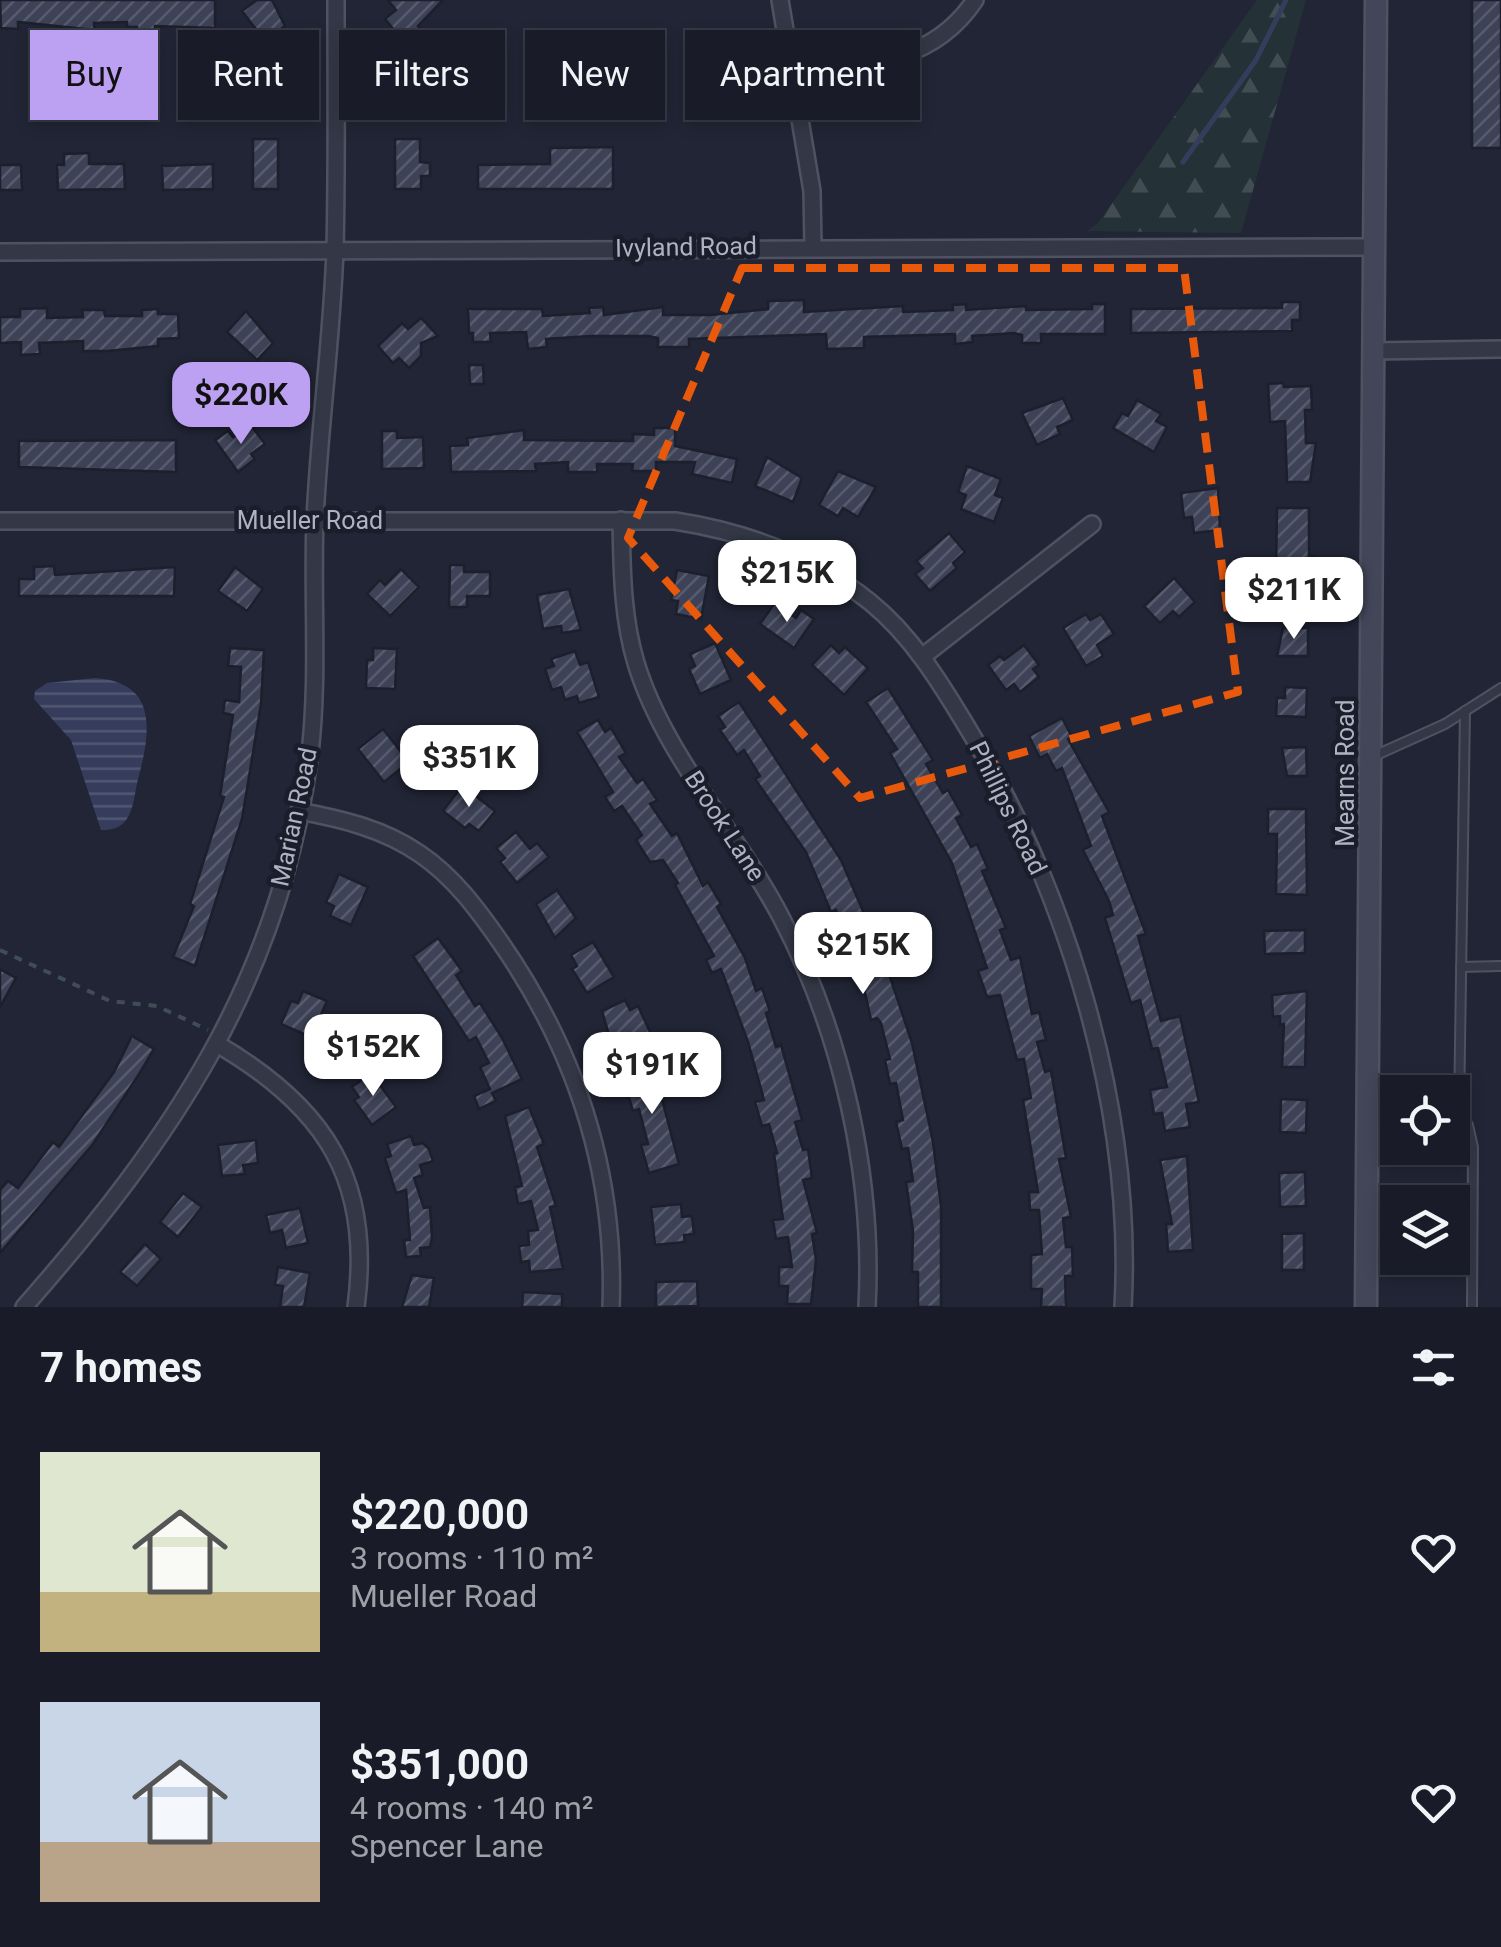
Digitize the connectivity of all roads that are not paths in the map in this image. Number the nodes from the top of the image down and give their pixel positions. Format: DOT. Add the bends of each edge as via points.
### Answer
graph roads {
  1 [pos="336,0"];
  2 [pos="780,0"];
  3 [pos="975,0"];
  4 [pos="1376,0"];
  5 [pos="784,30"];
  6 [pos="920,51"];
  7 [pos="799,120"];
  8 [pos="813,246"];
  9 [pos="1372,247"];
  10 [pos="335,251"];
  11 [pos="0,252"];
  12 [pos="1501,348"];
  13 [pos="1372,351"];
  14 [pos="620,520"];
  15 [pos="0,521"];
  16 [pos="315,521"];
  17 [pos="1092,524"];
  18 [pos="922,658"];
  19 [pos="1501,688"];
  20 [pos="1465,712"];
  21 [pos="1370,758"];
  22 [pos="300,811"];
  23 [pos="1501,966"];
  24 [pos="1461,967"];
  25 [pos="219,1040"];
  26 [pos="1460,1075"];
  27 [pos="1367,1082"];
  28 [pos="1380,1082"];
  29 [pos="1470,1140"];
  30 [pos="24,1307"];
  31 [pos="356,1307"];
  32 [pos="611,1307"];
  33 [pos="866,1307"];
  34 [pos="1123,1307"];
  35 [pos="1366,1307"];
  36 [pos="1472,1307"];
  1 -- 10 [label="street, Marian Road"];
  2 -- 5 [label="street"];
  3 -- 6 [label="street" via="948,34"];
  4 -- 9 [label="street, Mearns Road"];
  7 -- 8 [label="street" via="812,190"];
  8 -- 9 [label="street, Ivyland Road"];
  8 -- 10 [label="street, Ivyland Road"];
  9 -- 13 [label="street, Mearns Road"];
  10 -- 11 [label="street, Ivyland Road"];
  10 -- 16 [label="street, Marian Road"];
  12 -- 13 [label="street"];
  13 -- 21 [label="street, Mearns Road"];
  14 -- 16 [label="street, Mueller Road"];
  14 -- 18 [label="street, Phillips Road" via="721,528 794,555 872,603"];
  14 -- 33 [label="street, Brook Lane" via="623,598 644,688 784,922 831,1040 857,1158"];
  15 -- 16 [label="street, Mueller Road"];
  16 -- 22 [label="street, Marian Road" via="315,694"];
  17 -- 18 [label="street"];
  18 -- 34 [label="street, Phillips Road" via="1006,798 1076,970 1114,1142"];
  19 -- 20 [label="lane"];
  20 -- 21 [label="lane"];
  20 -- 24 [label="lane"];
  21 -- 27 [label="street, Mearns Road"];
  22 -- 25 [label="street, Marian Road" via="262,941"];
  22 -- 32 [label="street" via="373,829 420,854 469,898 516,965 560,1042 596,1142 608,1213"];
  23 -- 24 [label="lane"];
  24 -- 26 [label="lane"];
  25 -- 30 [label="street, Marian Road" via="151,1154"];
  25 -- 31 [label="street" via="282,1088 340,1162 361,1242"];
  27 -- 28 [label="lane"];
  27 -- 35 [label="street, Mearns Road"];
  29 -- 36 [label="lane"];
}
